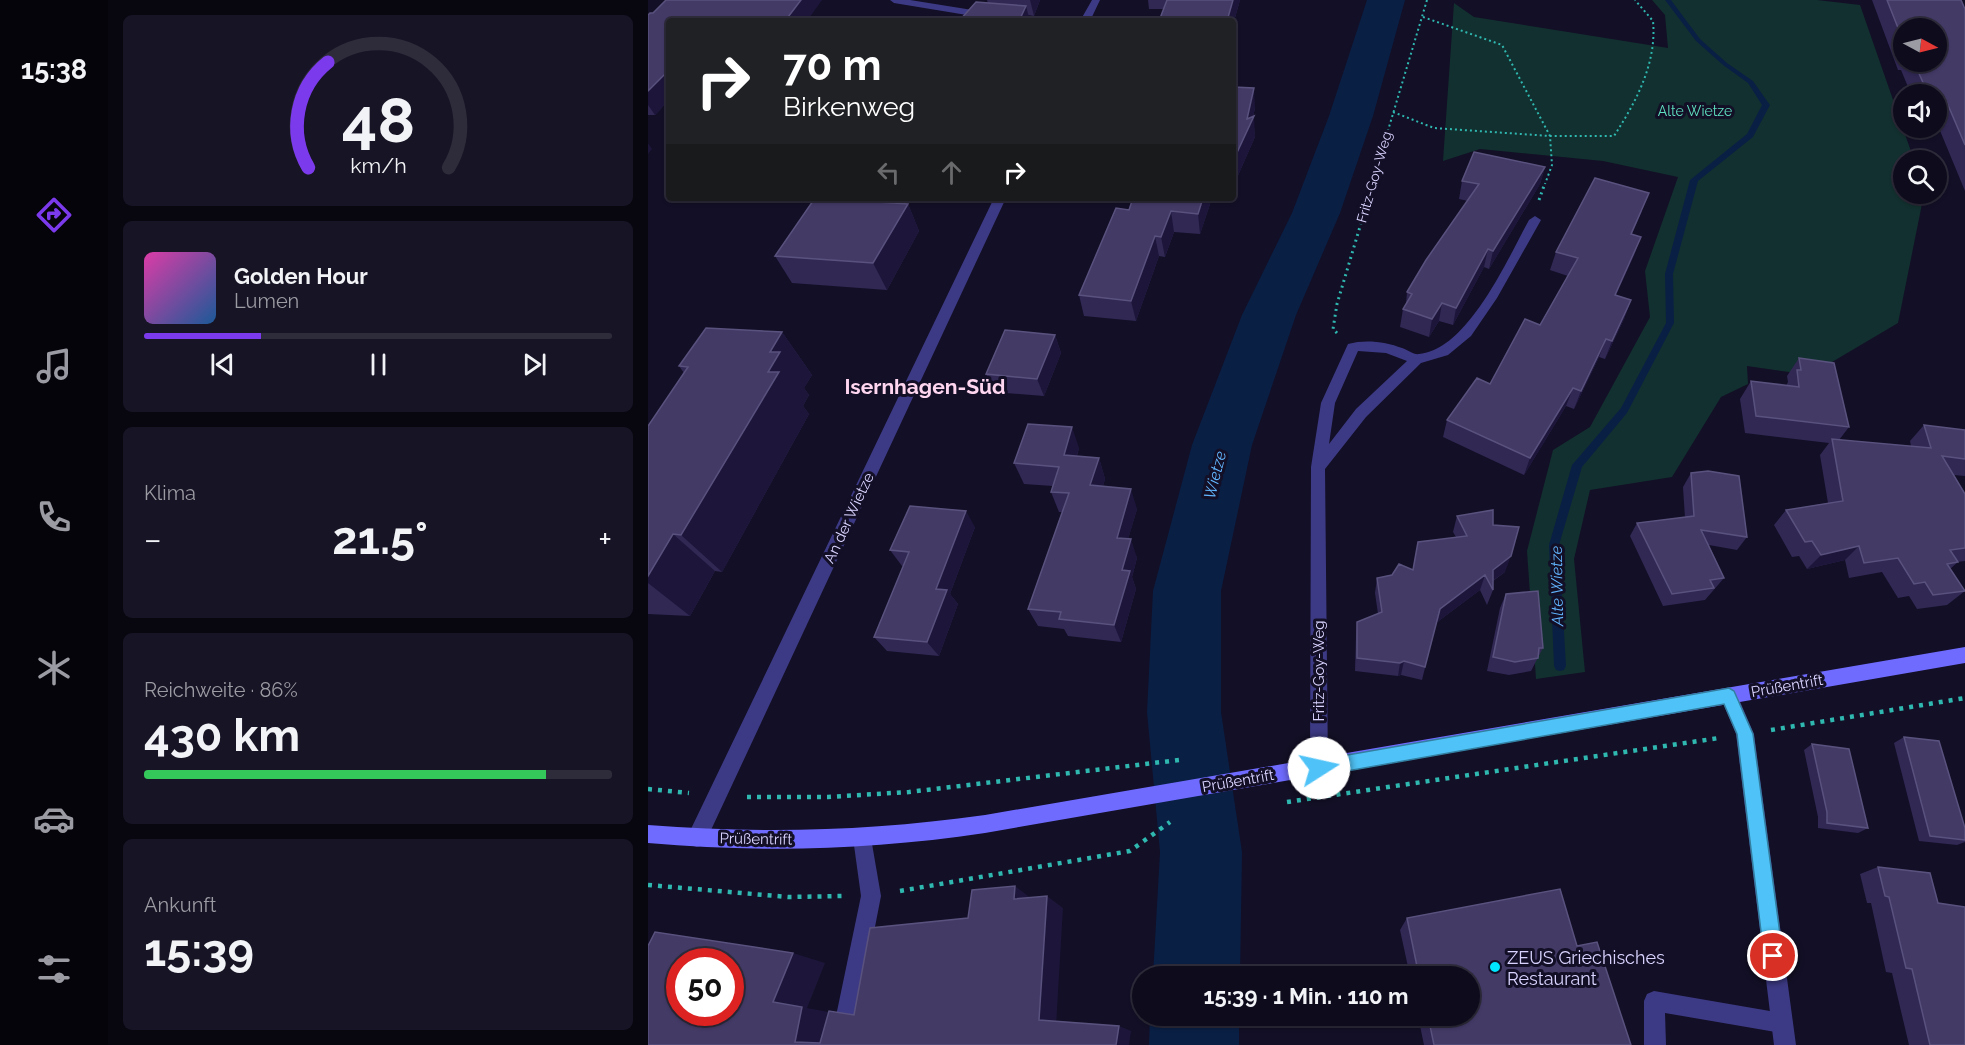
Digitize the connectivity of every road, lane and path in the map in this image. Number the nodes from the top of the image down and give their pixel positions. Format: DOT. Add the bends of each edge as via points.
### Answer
graph roads {
  1 [pos="894,0"];
  2 [pos="1096,0"];
  3 [pos="1427,0"];
  4 [pos="1635,0"];
  5 [pos="1001,17"];
  6 [pos="1423,17"];
  7 [pos="1087,18"];
  8 [pos="1393,112"];
  9 [pos="1550,136"];
  10 [pos="999,201"];
  11 [pos="1535,220"];
  12 [pos="1353,347"];
  13 [pos="1416,360"];
  14 [pos="1318,467"];
  15 [pos="1965,655"];
  16 [pos="1729,696"];
  17 [pos="1965,698"];
  18 [pos="1745,734"];
  19 [pos="1164,762"];
  20 [pos="1319,768"];
  21 [pos="648,789"];
  22 [pos="717,796"];
  23 [pos="1286,803"];
  24 [pos="1169,822"];
  25 [pos="648,834"];
  26 [pos="697,838"];
  27 [pos="862,838"];
  28 [pos="648,885"];
  29 [pos="871,896"];
  30 [pos="1782,1023"];
  31 [pos="841,1045"];
  32 [pos="1655,1045"];
  33 [pos="1785,1045"];
  1 -- 5 [label="street"];
  2 -- 7 [label="street"];
  3 -- 6 [label="path, Fritz-Goy-Weg"];
  4 -- 9 [label="path" via="1653,19 1655,42 1632,108 1614,136"];
  6 -- 8 [label="path, Fritz-Goy-Weg"];
  6 -- 9 [label="path" via="1502,45"];
  8 -- 9 [label="path" via="1434,128"];
  8 -- 12 [label="path, Fritz-Goy-Weg" via="1335,313 1333,329"];
  9 -- 11 [label="path" via="1552,165"];
  10 -- 22 [label="street, An der Wietze"];
  11 -- 13 [label="street" via="1491,298 1466,333 1443,352"];
  12 -- 13 [label="street" via="1397,349"];
  12 -- 14 [label="street, Fritz-Goy-Weg" via="1328,403"];
  13 -- 14 [label="street" via="1361,413"];
  14 -- 20 [label="street, Fritz-Goy-Weg"];
  15 -- 16 [label="main road, Prüßentrift"];
  16 -- 18 [label="street"];
  16 -- 20 [label="main road, Prüßentrift"];
  17 -- 18 [label="path"];
  18 -- 23 [label="path"];
  18 -- 30 [label="street"];
  19 -- 22 [label="path" via="869,796"];
  20 -- 27 [label="main road, Prüßentrift" via="950,829"];
  21 -- 22 [label="path"];
  22 -- 26 [label="street, An der Wietze"];
  24 -- 29 [label="path" via="1130,851"];
  25 -- 26 [label="main road, Prüßentrift"];
  26 -- 27 [label="main road, Prüßentrift"];
  27 -- 29 [label="street"];
  28 -- 29 [label="path" via="788,897"];
  29 -- 31 [label="street"];
  30 -- 32 [label="street" via="1654,1001"];
  30 -- 33 [label="street"];
}
